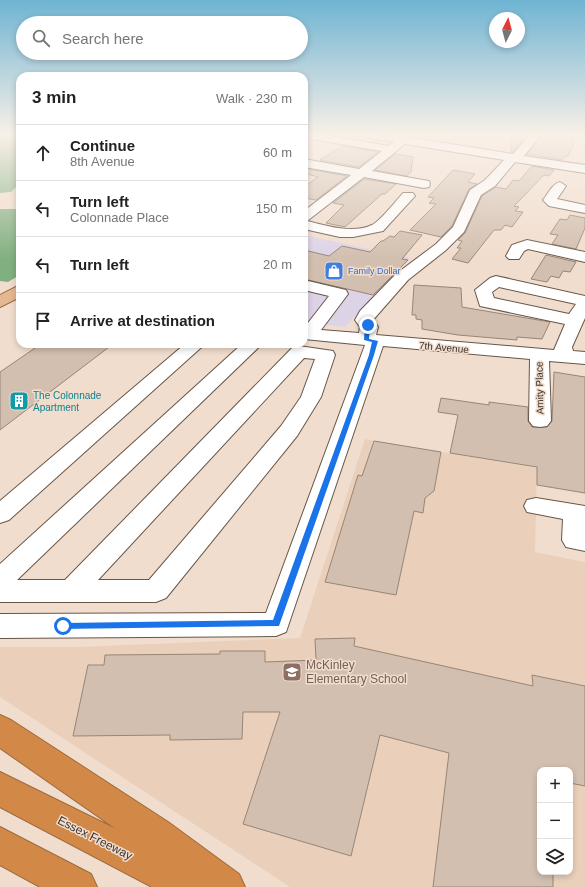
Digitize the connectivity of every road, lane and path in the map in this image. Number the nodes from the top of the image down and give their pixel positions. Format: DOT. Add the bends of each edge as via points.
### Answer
graph roads {
  1 [pos="358,176"];
  2 [pos="376,176"];
  3 [pos="496,176"];
  4 [pos="424,184"];
  5 [pos="560,186"];
  6 [pos="408,196"];
  7 [pos="585,209"];
  8 [pos="308,215"];
  9 [pos="16,219"];
  10 [pos="308,226"];
  11 [pos="0,227"];
  12 [pos="514,256"];
  13 [pos="585,257"];
  14 [pos="308,286"];
  15 [pos="16,292"];
  16 [pos="585,300"];
  17 [pos="0,302"];
  18 [pos="575,321"];
  19 [pos="308,333"];
  20 [pos="308,335"];
  21 [pos="371,340"];
  22 [pos="191,348"];
  23 [pos="249,348"];
  24 [pos="539,354"];
  25 [pos="564,356"];
  26 [pos="585,358"];
  27 [pos="540,421"];
  28 [pos="536,506"];
  29 [pos="0,514"];
  30 [pos="580,514"];
  31 [pos="585,542"];
  32 [pos="0,580"];
  33 [pos="0,590"];
  34 [pos="72,591"];
  35 [pos="0,626"];
  36 [pos="0,730"];
  37 [pos="0,789"];
  38 [pos="0,845"];
  39 [pos="78,887"];
  40 [pos="191,887"];
  41 [pos="226,887"];
  1 -- 8 [label="street"];
  2 -- 4 [label="street"];
  3 -- 21 [label="street" via="475,193 461,226 441,247 402,277 366,315 364,320 369,327"];
  5 -- 7 [label="street" via="550,200"];
  6 -- 10 [label="street" via="378,228 340,233"];
  9 -- 11 [label="path"];
  12 -- 13 [label="street" via="517,248 528,244"];
  14 -- 19 [label="street" via="340,294"];
  15 -- 17 [label="main road"];
  16 -- 18 [label="street"];
  16 -- 18 [label="street" via="496,281 483,290 486,302"];
  18 -- 25 [label="street" via="563,348"];
  20 -- 21 [label="street, 7th Avenue"];
  21 -- 24 [label="street, 7th Avenue"];
  21 -- 35 [label="street" via="276,624"];
  22 -- 29 [label="street"];
  23 -- 32 [label="street"];
  24 -- 25 [label="street, 7th Avenue"];
  24 -- 27 [label="street, Amity Place"];
  25 -- 26 [label="street, 7th Avenue"];
  28 -- 30 [label="street"];
  30 -- 31 [label="street" via="575,540"];
  33 -- 34 [label="street"];
  34 -- 34 [label="street" via="156,591 289,431 311,397 326,355 299,352"];
  36 -- 41 [label="highway" via="155,835"];
  37 -- 40 [label="highway, Essex Freeway"];
  38 -- 39 [label="highway"];
}
